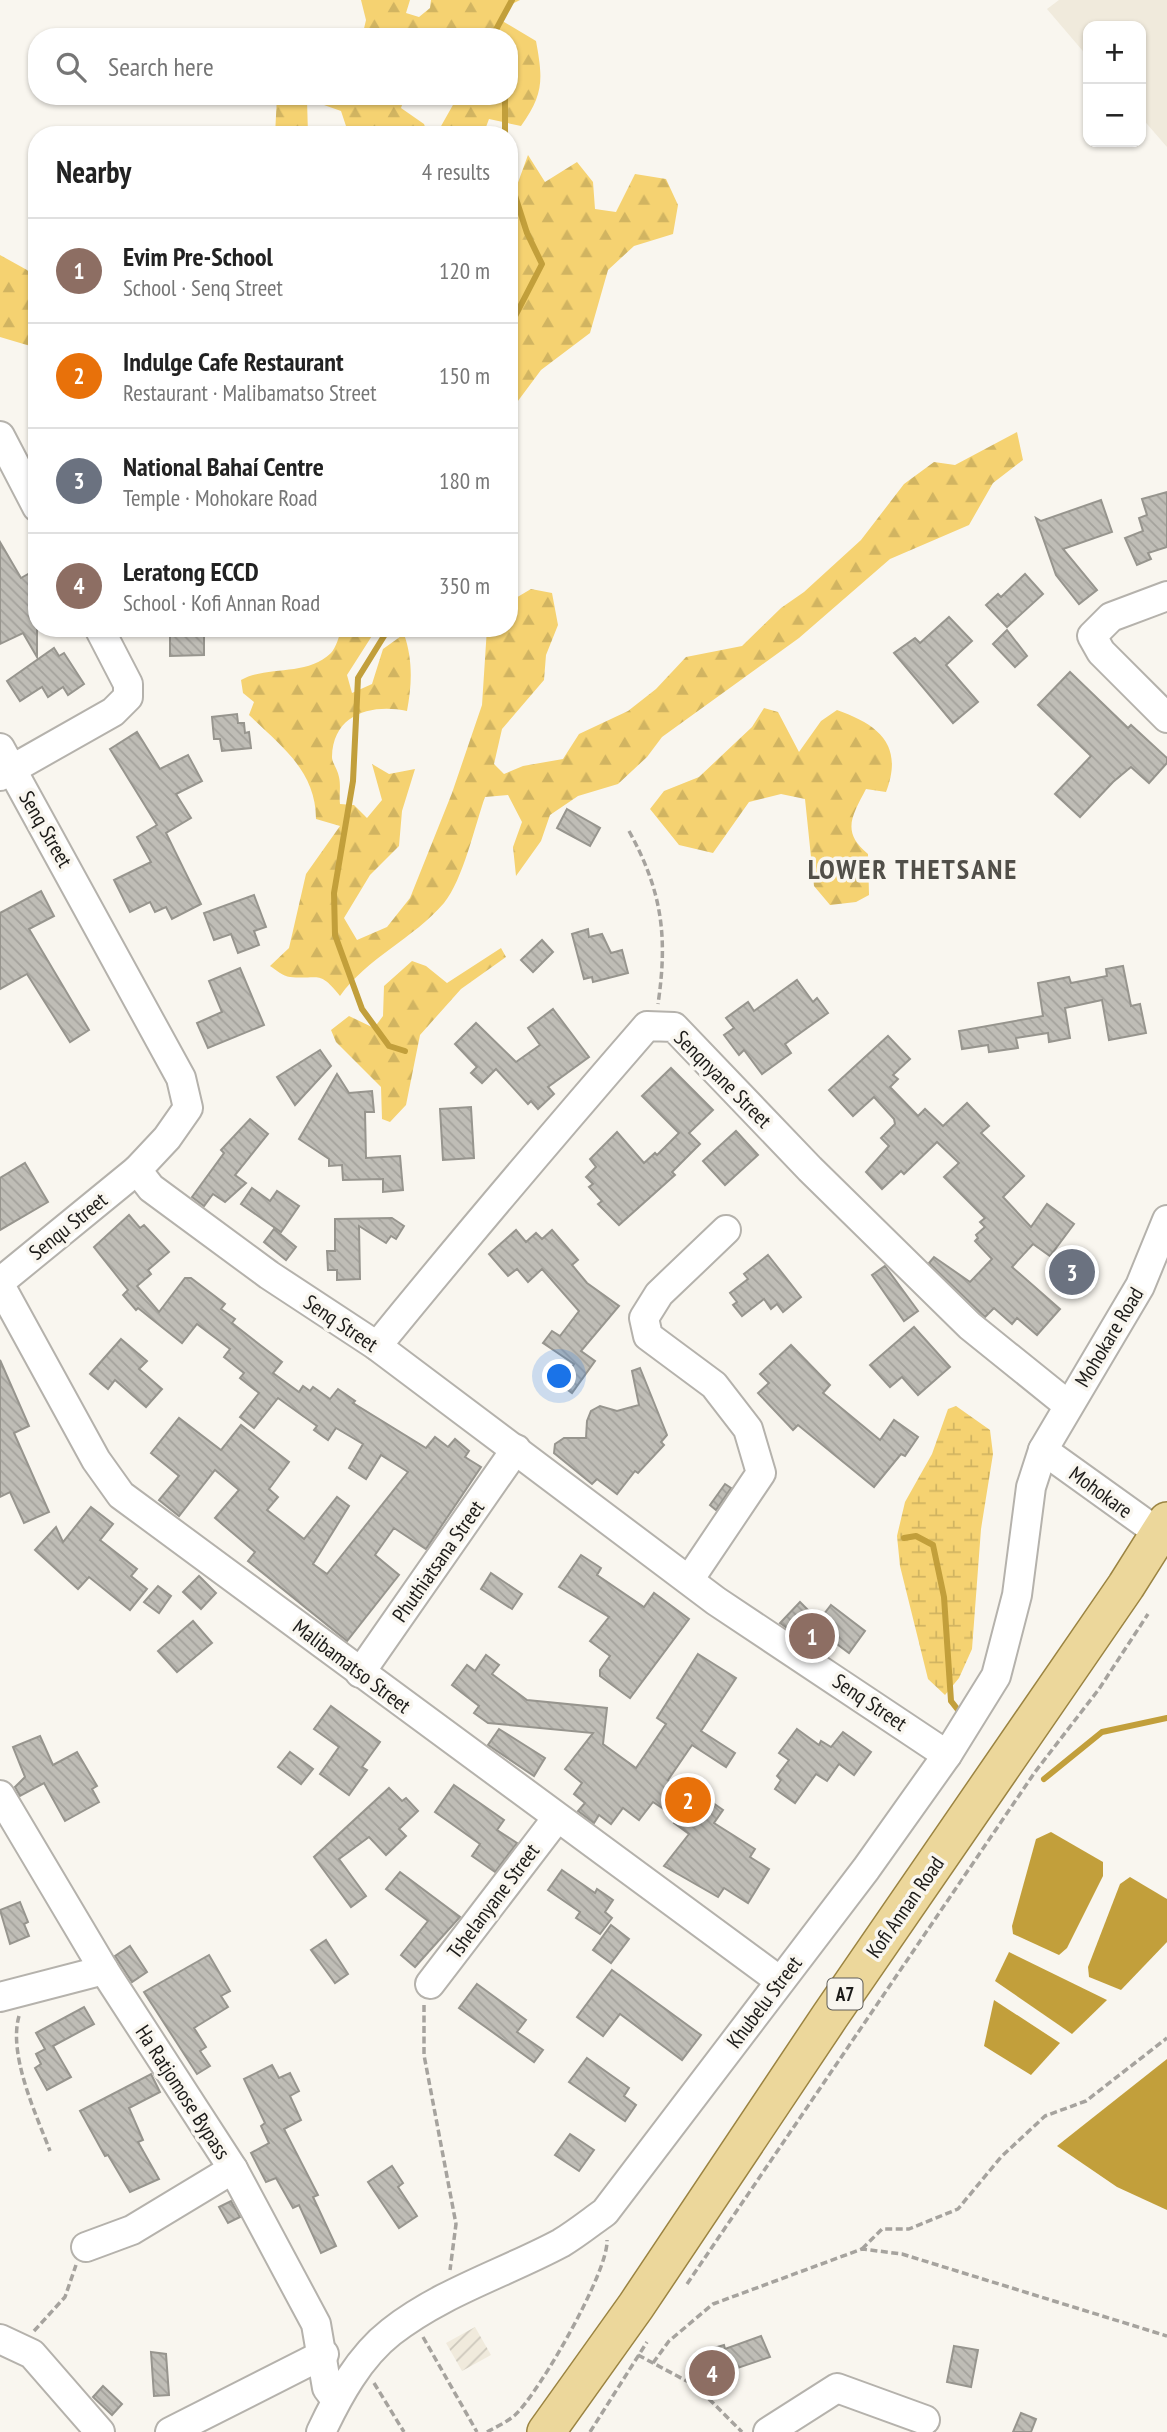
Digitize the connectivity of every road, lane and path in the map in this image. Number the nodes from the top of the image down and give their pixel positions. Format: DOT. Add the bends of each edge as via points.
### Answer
graph roads {
  1 [pos="0,436"];
  2 [pos="28,490"];
  3 [pos="1167,596"];
  4 [pos="104,637"];
  5 [pos="1167,718"];
  6 [pos="4,764"];
  7 [pos="629,831"];
  8 [pos="655,1027"];
  9 [pos="137,1170"];
  10 [pos="1167,1220"];
  11 [pos="726,1230"];
  12 [pos="0,1283"];
  13 [pos="377,1346"];
  14 [pos="1068,1405"];
  15 [pos="516,1449"];
  16 [pos="1044,1450"];
  17 [pos="1164,1531"];
  18 [pos="688,1580"];
  19 [pos="1148,1614"];
  20 [pos="360,1672"];
  21 [pos="947,1755"];
  22 [pos="0,1796"];
  23 [pos="557,1818"];
  24 [pos="104,1970"];
  25 [pos="780,1981"];
  26 [pos="430,1984"];
  27 [pos="12,1994"];
  28 [pos="1167,2038"];
  29 [pos="50,2151"];
  30 [pos="233,2169"];
  31 [pos="605,2212"];
  32 [pos="86,2247"];
  33 [pos="862,2249"];
  34 [pos="685,2286"];
  35 [pos="448,2296"];
  36 [pos="417,2314"];
  37 [pos="1167,2336"];
  38 [pos="650,2337"];
  39 [pos="9,2344"];
  40 [pos="324,2354"];
  41 [pos="639,2355"];
  42 [pos="362,2362"];
  43 [pos="653,2363"];
  44 [pos="336,2400"];
  45 [pos="925,2420"];
  46 [pos="100,2432"];
  47 [pos="170,2432"];
  48 [pos="321,2432"];
  49 [pos="404,2432"];
  50 [pos="477,2432"];
  51 [pos="487,2432"];
  52 [pos="546,2432"];
  53 [pos="590,2432"];
  54 [pos="742,2432"];
  55 [pos="768,2432"];
  1 -- 2 [label="street"];
  3 -- 5 [label="street" via="1111,617 1092,636 1101,652"];
  4 -- 6 [label="street" via="128,684 128,697 113,712"];
  6 -- 9 [label="street, Senq Street" via="54,842 181,1078 188,1108"];
  7 -- 8 [label="path" via="658,893 662,980"];
  8 -- 13 [label="street, Senqnyane Street" via="647,1026 496,1199"];
  8 -- 14 [label="street, Senqnyane Street" via="674,1027 970,1326"];
  9 -- 12 [label="street, Senqu Street"];
  9 -- 13 [label="street, Senq Street" via="151,1188 258,1267"];
  10 -- 14 [label="street, Mohokare Road" via="1140,1286"];
  11 -- 18 [label="street" via="659,1294 644,1318 648,1336 714,1385 748,1429 761,1473"];
  12 -- 20 [label="street, Malibamatso Street" via="96,1460 121,1495"];
  13 -- 15 [label="street, Senq Street"];
  14 -- 16 [label="street, Mohokare Road"];
  15 -- 18 [label="street, Senq Street"];
  15 -- 20 [label="street, Phuthiatsana Street"];
  16 -- 17 [label="street, Mohokare"];
  16 -- 21 [label="street, Khubelu Street" via="1031,1487 1017,1595 996,1676"];
  17 -- 52 [label="main road, Kofi Annan Road / A7"];
  18 -- 21 [label="street, Senq Street"];
  19 -- 34 [label="path"];
  20 -- 23 [label="street, Malibamatso Street"];
  21 -- 25 [label="street, Khubelu Street"];
  22 -- 24 [label="street, Ha Ratjomose Bypass"];
  23 -- 25 [label="street, Malibamatso Street"];
  23 -- 26 [label="street, Tshelanyane Street"];
  24 -- 27 [label="street"];
  24 -- 30 [label="street, Ha Ratjomose Bypass"];
  25 -- 31 [label="street, Khubelu Street"];
  26 -- 35 [label="path" via="422,2011 424,2055 456,2224"];
  27 -- 29 [label="path" via="14,2035"];
  28 -- 33 [label="path" via="1086,2101 1045,2116 1000,2157 958,2209 909,2229 882,2229"];
  30 -- 32 [label="street" via="132,2230"];
  30 -- 40 [label="street, Ha Ratjomose Bypass" via="316,2324"];
  31 -- 35 [label="street, Khubelu Street" via="562,2242"];
  31 -- 51 [label="path" via="608,2248 596,2284 557,2354 515,2414"];
  32 -- 39 [label="path" via="70,2276 65,2297"];
  33 -- 37 [label="path" via="902,2254"];
  33 -- 43 [label="path" via="713,2304 669,2341"];
  35 -- 36 [label="street, Khubelu Street"];
  36 -- 42 [label="street, Khubelu Street" via="389,2333"];
  36 -- 50 [label="path" via="425,2343"];
  38 -- 41 [label="path"];
  39 -- 46 [label="street" via="32,2354"];
  40 -- 44 [label="street, Ha Ratjomose Bypass" via="327,2388"];
  40 -- 47 [label="street"];
  41 -- 43 [label="path"];
  41 -- 53 [label="path"];
  42 -- 44 [label="street, Khubelu Street"];
  42 -- 49 [label="path"];
  43 -- 54 [label="path" via="696,2386"];
  44 -- 48 [label="street, Khubelu Street"];
  45 -- 55 [label="street" via="837,2388"];
}
